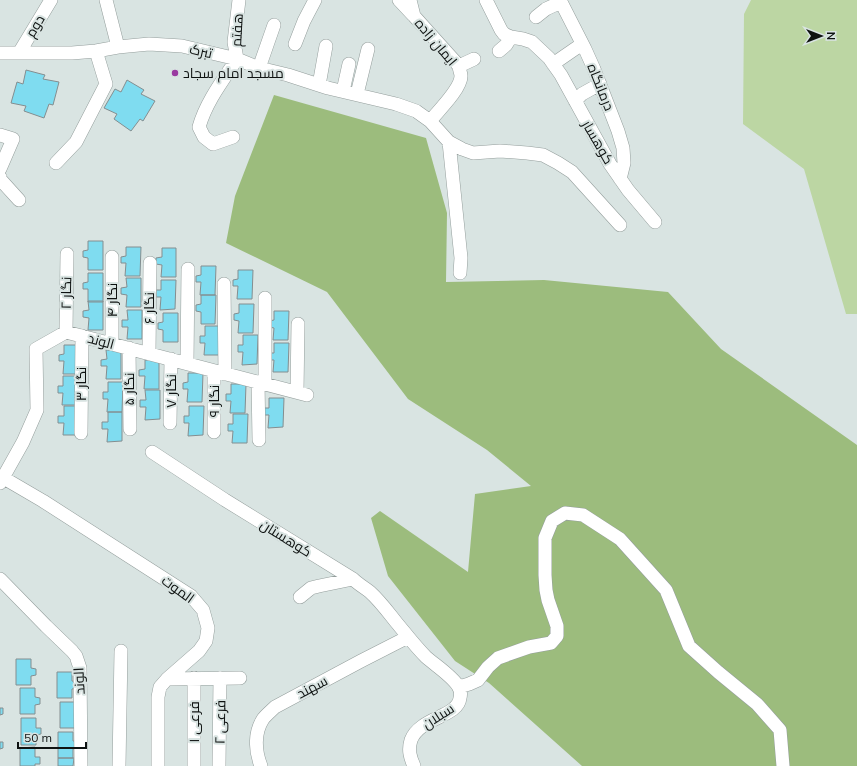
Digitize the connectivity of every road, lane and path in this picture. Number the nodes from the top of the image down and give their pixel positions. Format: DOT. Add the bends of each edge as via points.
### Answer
graph roads {
  1 [pos="51,0"];
  2 [pos="106,0"];
  3 [pos="239,0"];
  4 [pos="315,0"];
  5 [pos="399,0"];
  6 [pos="410,0"];
  7 [pos="486,0"];
  8 [pos="560,1"];
  9 [pos="414,16"];
  10 [pos="536,17"];
  11 [pos="274,24"];
  12 [pos="502,35"];
  13 [pos="295,44"];
  14 [pos="582,44"];
  15 [pos="326,46"];
  16 [pos="118,47"];
  17 [pos="368,49"];
  18 [pos="96,50"];
  19 [pos="499,50"];
  20 [pos="0,53"];
  21 [pos="19,53"];
  22 [pos="237,59"];
  23 [pos="474,59"];
  24 [pos="551,61"];
  25 [pos="349,64"];
  26 [pos="458,66"];
  27 [pos="259,68"];
  28 [pos="600,84"];
  29 [pos="319,85"];
  30 [pos="343,91"];
  31 [pos="357,94"];
  32 [pos="574,101"];
  33 [pos="430,121"];
  34 [pos="0,135"];
  35 [pos="233,137"];
  36 [pos="450,142"];
  37 [pos="56,162"];
  38 [pos="0,169"];
  39 [pos="0,179"];
  40 [pos="620,179"];
  41 [pos="20,200"];
  42 [pos="654,222"];
  43 [pos="620,224"];
  44 [pos="67,254"];
  45 [pos="112,257"];
  46 [pos="150,263"];
  47 [pos="188,269"];
  48 [pos="460,273"];
  49 [pos="224,284"];
  50 [pos="265,298"];
  51 [pos="298,324"];
  52 [pos="66,332"];
  53 [pos="82,336"];
  54 [pos="112,344"];
  55 [pos="129,348"];
  56 [pos="149,354"];
  57 [pos="171,359"];
  58 [pos="187,364"];
  59 [pos="219,372"];
  60 [pos="262,383"];
  61 [pos="170,423"];
  62 [pos="130,429"];
  63 [pos="214,432"];
  64 [pos="81,433"];
  65 [pos="259,440"];
  66 [pos="152,452"];
  67 [pos="1,480"];
  68 [pos="0,580"];
  69 [pos="353,580"];
  70 [pos="300,597"];
  71 [pos="408,637"];
  72 [pos="121,651"];
  73 [pos="194,678"];
  74 [pos="220,678"];
  75 [pos="240,678"];
  76 [pos="167,679"];
  77 [pos="459,687"];
  78 [pos="81,766"];
  79 [pos="119,766"];
  80 [pos="158,766"];
  81 [pos="194,766"];
  82 [pos="219,766"];
  83 [pos="261,766"];
  84 [pos="414,766"];
  85 [pos="782,766"];
  1 -- 21 [label="street, دوم"];
  2 -- 16 [label="street"];
  3 -- 22 [label="street, هفتم" via="234,42"];
  4 -- 13 [label="street"];
  5 -- 9 [label="street"];
  6 -- 9 [label="street, ایمان زاده"];
  7 -- 12 [label="street"];
  8 -- 10 [label="street"];
  8 -- 14 [label="street, درمانگاه"];
  9 -- 26 [label="street, ایمان زاده"];
  11 -- 27 [label="street"];
  12 -- 19 [label="street" via="506,45"];
  12 -- 24 [label="street, کوهسار" via="532,42"];
  14 -- 24 [label="street"];
  14 -- 28 [label="street, درمانگاه"];
  15 -- 29 [label="street"];
  16 -- 18 [label="street, تبرک"];
  16 -- 22 [label="street, تبرک" via="149,44 182,46"];
  17 -- 31 [label="street"];
  18 -- 21 [label="street, تبرک" via="72,53"];
  18 -- 37 [label="street" via="106,84 76,142"];
  20 -- 21 [label="street, تبرک"];
  22 -- 27 [label="street, تبرک"];
  22 -- 35 [label="street" via="220,84 199,127 204,137 213,144"];
  23 -- 26 [label="street"];
  24 -- 32 [label="street, کوهسار"];
  25 -- 30 [label="street"];
  26 -- 33 [label="street, ایمان زاده" via="461,76 458,86"];
  27 -- 29 [label="street, تبرک"];
  28 -- 32 [label="street"];
  28 -- 40 [label="street, درمانگاه" via="623,148 624,163"];
  29 -- 30 [label="street, تبرک"];
  30 -- 31 [label="street, تبرک"];
  31 -- 33 [label="street, تبرک" via="416,110"];
  32 -- 40 [label="street, کوهسار"];
  33 -- 36 [label="street, تبرک"];
  34 -- 38 [label="street" via="13,139"];
  36 -- 43 [label="street, تبرک" via="473,152 500,151 543,155 572,172"];
  36 -- 48 [label="street" via="461,258"];
  39 -- 41 [label="street"];
  40 -- 42 [label="street, کوهسار"];
  44 -- 52 [label="street, نگار ۲"];
  45 -- 54 [label="street, نگار ۴"];
  46 -- 56 [label="street, نگار ۶"];
  47 -- 58 [label="street"];
  49 -- 59 [label="street, نگار ۹"];
  50 -- 60 [label="street"];
  51 -- 60 [label="street, الوند" via="302,394"];
  52 -- 53 [label="street, الوند"];
  52 -- 67 [label="street" via="36,349 37,410 23,442"];
  53 -- 54 [label="street, الوند"];
  53 -- 64 [label="street, نگار ۳"];
  54 -- 55 [label="street, الوند"];
  55 -- 56 [label="street, الوند"];
  55 -- 62 [label="street, نگار ۵"];
  56 -- 57 [label="street, الوند"];
  57 -- 58 [label="street, الوند"];
  57 -- 61 [label="street, نگار ۷"];
  58 -- 59 [label="street, الوند"];
  59 -- 60 [label="street, الوند"];
  59 -- 63 [label="street, نگار ۹"];
  60 -- 65 [label="street"];
  66 -- 69 [label="street, کوهستان"];
  67 -- 76 [label="street, الموت" via="43,501 192,596 203,610 208,628 206,641 199,651"];
  68 -- 78 [label="street, الوند" via="76,656 80,668"];
  69 -- 70 [label="street" via="311,588"];
  69 -- 71 [label="street, کوهستان" via="370,592"];
  71 -- 77 [label="street, سبلان"];
  71 -- 83 [label="street, سهند" via="275,707 264,719 257,734 256,750"];
  72 -- 79 [label="street"];
  73 -- 74 [label="street"];
  73 -- 76 [label="street"];
  73 -- 81 [label="street, فرعی ۱"];
  74 -- 75 [label="street"];
  74 -- 82 [label="street, فرعی ۲"];
  76 -- 80 [label="street, الموت" via="160,687 158,697"];
  77 -- 84 [label="street, سبلان" via="461,693 458,705 413,734 409,746"];
  77 -- 85 [label="street" via="478,680 498,658 551,643 557,636 557,626 546,590 545,538 552,521 565,513 583,515 620,539 666,590 689,646 757,704 780,730"];
}
